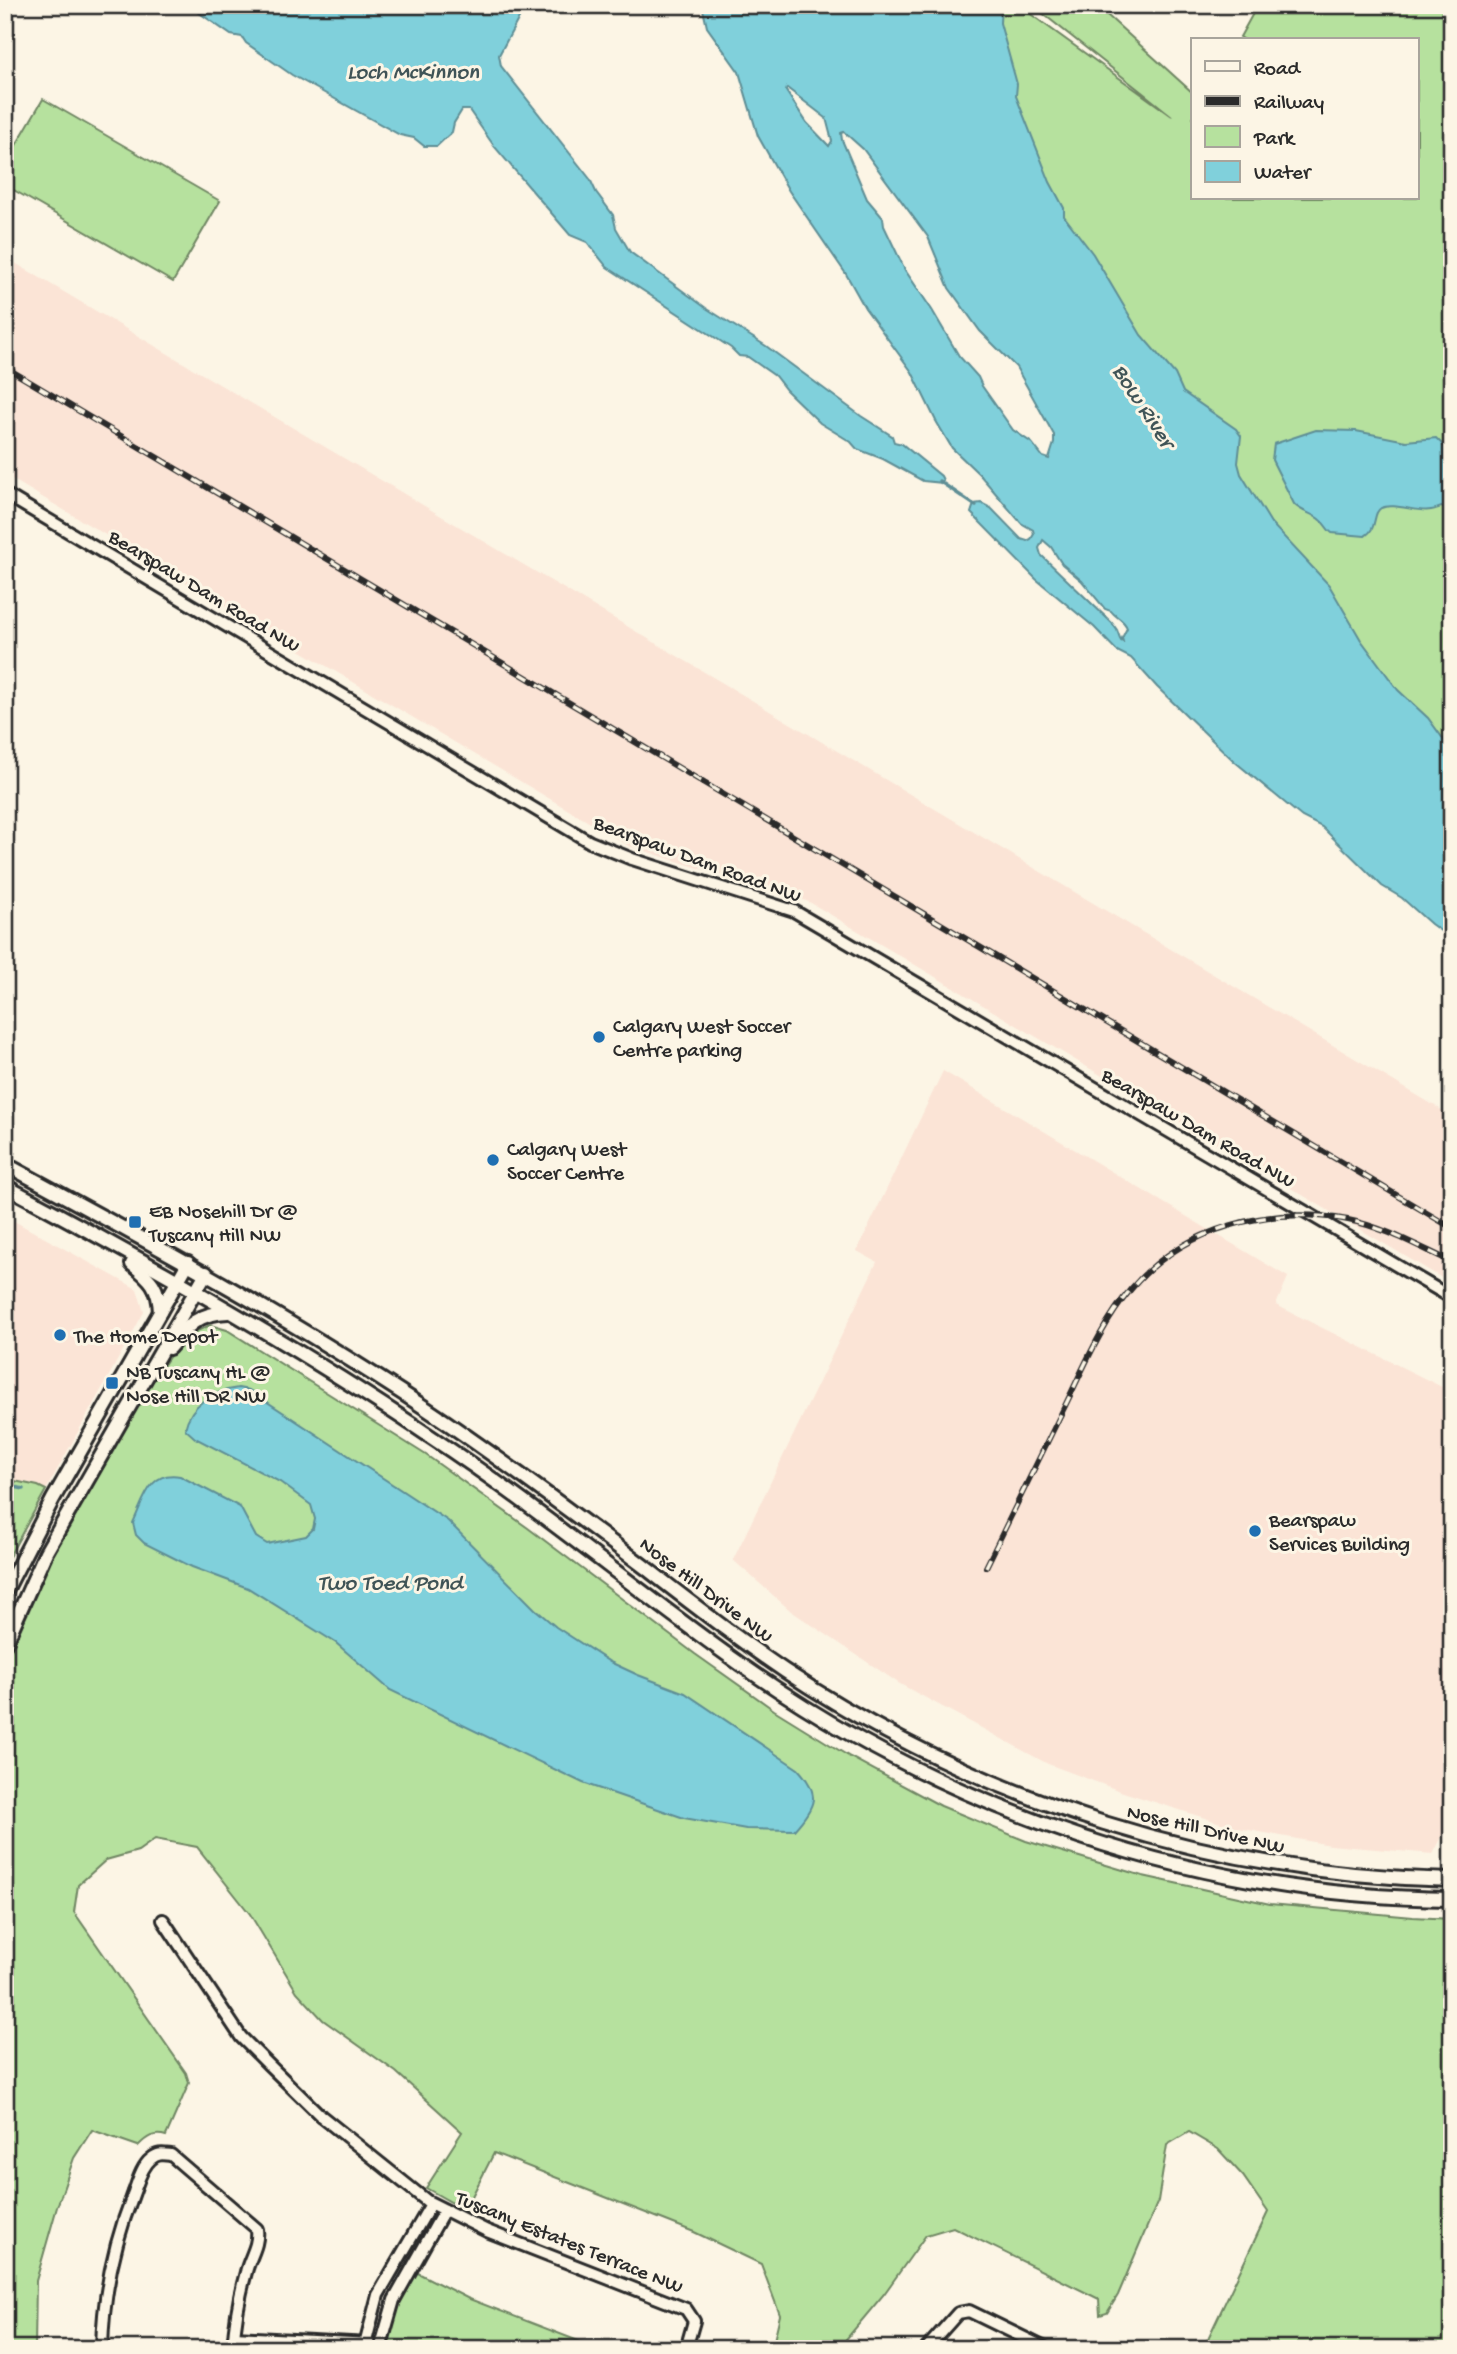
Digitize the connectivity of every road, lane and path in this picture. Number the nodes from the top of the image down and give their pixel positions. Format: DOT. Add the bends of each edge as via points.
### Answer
graph roads {
  1 [pos="5,494"];
  2 [pos="5,1164"];
  3 [pos="5,1186"];
  4 [pos="81,1227"];
  5 [pos="188,1263"];
  6 [pos="206,1273"];
  7 [pos="177,1282"];
  8 [pos="195,1292"];
  9 [pos="1452,1298"];
  10 [pos="229,1311"];
  11 [pos="160,1312"];
  12 [pos="150,1370"];
  13 [pos="5,1592"];
  14 [pos="5,1644"];
  15 [pos="1452,1880"];
  16 [pos="1452,1899"];
  17 [pos="163,1920"];
  18 [pos="438,2207"];
  19 [pos="234,2343"];
  20 [pos="365,2346"];
  21 [pos="380,2347"];
  22 [pos="102,2349"];
  23 [pos="686,2349"];
  24 [pos="926,2349"];
  25 [pos="1047,2349"];
  1 -- 9 [label="street, Bearspaw Dam Road NW" via="590,842 794,911"];
  2 -- 5 [label="street, Nose Hill Drive NW"];
  3 -- 4 [label="street, Nose Hill Drive NW"];
  4 -- 7 [label="street, Nose Hill Drive NW"];
  4 -- 11 [label="street" via="147,1276 159,1296"];
  5 -- 6 [label="street, Nose Hill Drive NW"];
  5 -- 7 [label="street"];
  6 -- 8 [label="street"];
  6 -- 15 [label="street, Nose Hill Drive NW" via="471,1440 782,1669 933,1756 1086,1818 1195,1849 1314,1870"];
  7 -- 8 [label="street, Nose Hill Drive NW"];
  7 -- 11 [label="street"];
  8 -- 10 [label="street, Nose Hill Drive NW"];
  8 -- 12 [label="street"];
  10 -- 12 [label="street" via="199,1318"];
  10 -- 16 [label="street, Nose Hill Drive NW" via="431,1437 794,1700 926,1775 1046,1826 1201,1871 1295,1888"];
  11 -- 13 [label="street"];
  12 -- 14 [label="street" via="46,1552"];
  17 -- 18 [label="street" via="242,2036 269,2066 321,2116"];
  18 -- 20 [label="street" via="378,2295"];
  18 -- 21 [label="street" via="394,2300"];
  18 -- 23 [label="street, Tuscany Estates Terrace NW" via="487,2231 686,2309 694,2320"];
  19 -- 20 [label="street"];
  19 -- 22 [label="street" via="257,2229 171,2155 159,2153 141,2174 123,2221 104,2300"];
  20 -- 21 [label="street"];
  24 -- 25 [label="street" via="958,2313 969,2311"];
}
